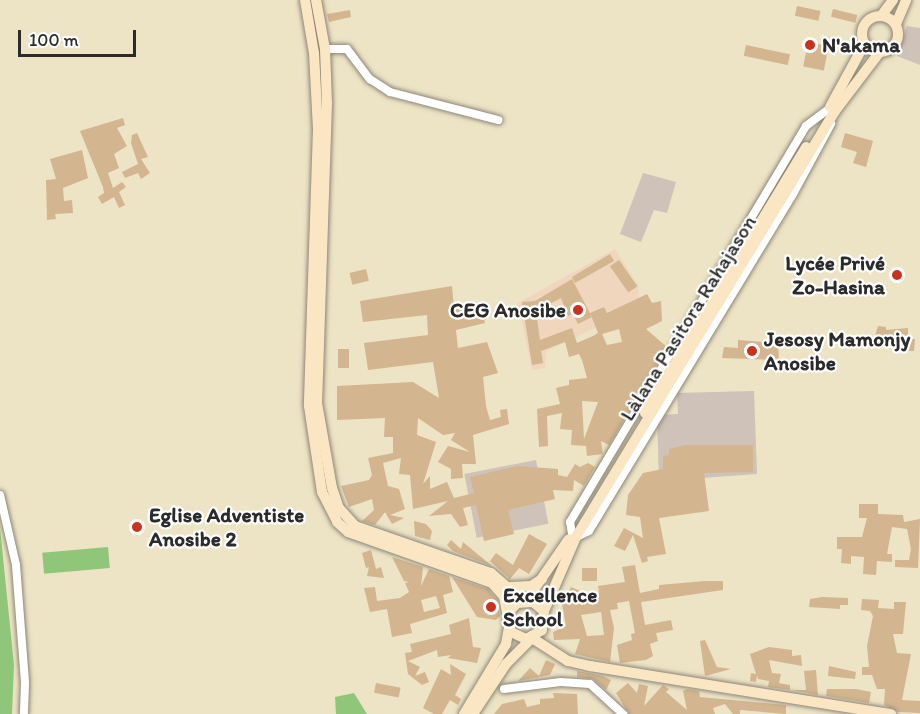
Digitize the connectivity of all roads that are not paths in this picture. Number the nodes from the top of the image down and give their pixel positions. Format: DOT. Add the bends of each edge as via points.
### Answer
graph roads {
  1 [pos="305,0"];
  2 [pos="316,0"];
  3 [pos="893,0"];
  4 [pos="906,0"];
  5 [pos="881,16"];
  6 [pos="896,24"];
  7 [pos="864,45"];
  8 [pos="326,48"];
  9 [pos="879,53"];
  10 [pos="832,109"];
  11 [pos="498,120"];
  12 [pos="0,495"];
  13 [pos="574,536"];
  14 [pos="551,570"];
  15 [pos="510,587"];
  16 [pos="525,601"];
  17 [pos="544,611"];
  18 [pos="509,612"];
  19 [pos="509,627"];
  20 [pos="532,638"];
  21 [pos="547,647"];
  22 [pos="516,653"];
  23 [pos="504,689"];
  24 [pos="478,699"];
  25 [pos="24,714"];
  26 [pos="462,714"];
  27 [pos="476,714"];
  28 [pos="623,714"];
  29 [pos="891,714"];
  1 -- 18 [label="street" via="316,69 318,129 309,406 322,492 344,530 492,583 504,597"];
  2 -- 8 [label="street"];
  3 -- 5 [label="street"];
  4 -- 6 [label="street"];
  5 -- 6 [label="street"];
  5 -- 7 [label="street" via="865,23 861,33"];
  6 -- 9 [label="street" via="897,41 890,50"];
  7 -- 9 [label="street"];
  7 -- 10 [label="street, Làlana Pasitora Rahajason"];
  8 -- 11 [label="street" via="347,49 370,79 390,92"];
  8 -- 15 [label="street" via="325,209 317,403 332,488 339,508 355,526 490,573"];
  9 -- 10 [label="street, Làlana Pasitora Rahajason"];
  10 -- 13 [label="street, Làlana Pasitora Rahajason"];
  12 -- 25 [label="street" via="16,565"];
  13 -- 14 [label="street, Làlana Pasitora Rahajason"];
  13 -- 17 [label="street, Làlana Pasitora Rahajason"];
  14 -- 15 [label="street" via="531,586"];
  14 -- 16 [label="street, Làlana Pasitora Rahajason"];
  15 -- 16 [label="street"];
  16 -- 17 [label="street"];
  16 -- 18 [label="street"];
  17 -- 20 [label="street" via="542,630"];
  18 -- 19 [label="street"];
  19 -- 20 [label="street" via="519,638"];
  19 -- 24 [label="street" via="506,644"];
  20 -- 21 [label="street"];
  20 -- 22 [label="street"];
  21 -- 22 [label="street"];
  21 -- 29 [label="street" via="568,661 590,666"];
  22 -- 24 [label="street"];
  23 -- 28 [label="street" via="561,682 590,684"];
  24 -- 26 [label="street"];
  24 -- 27 [label="street"];
}
